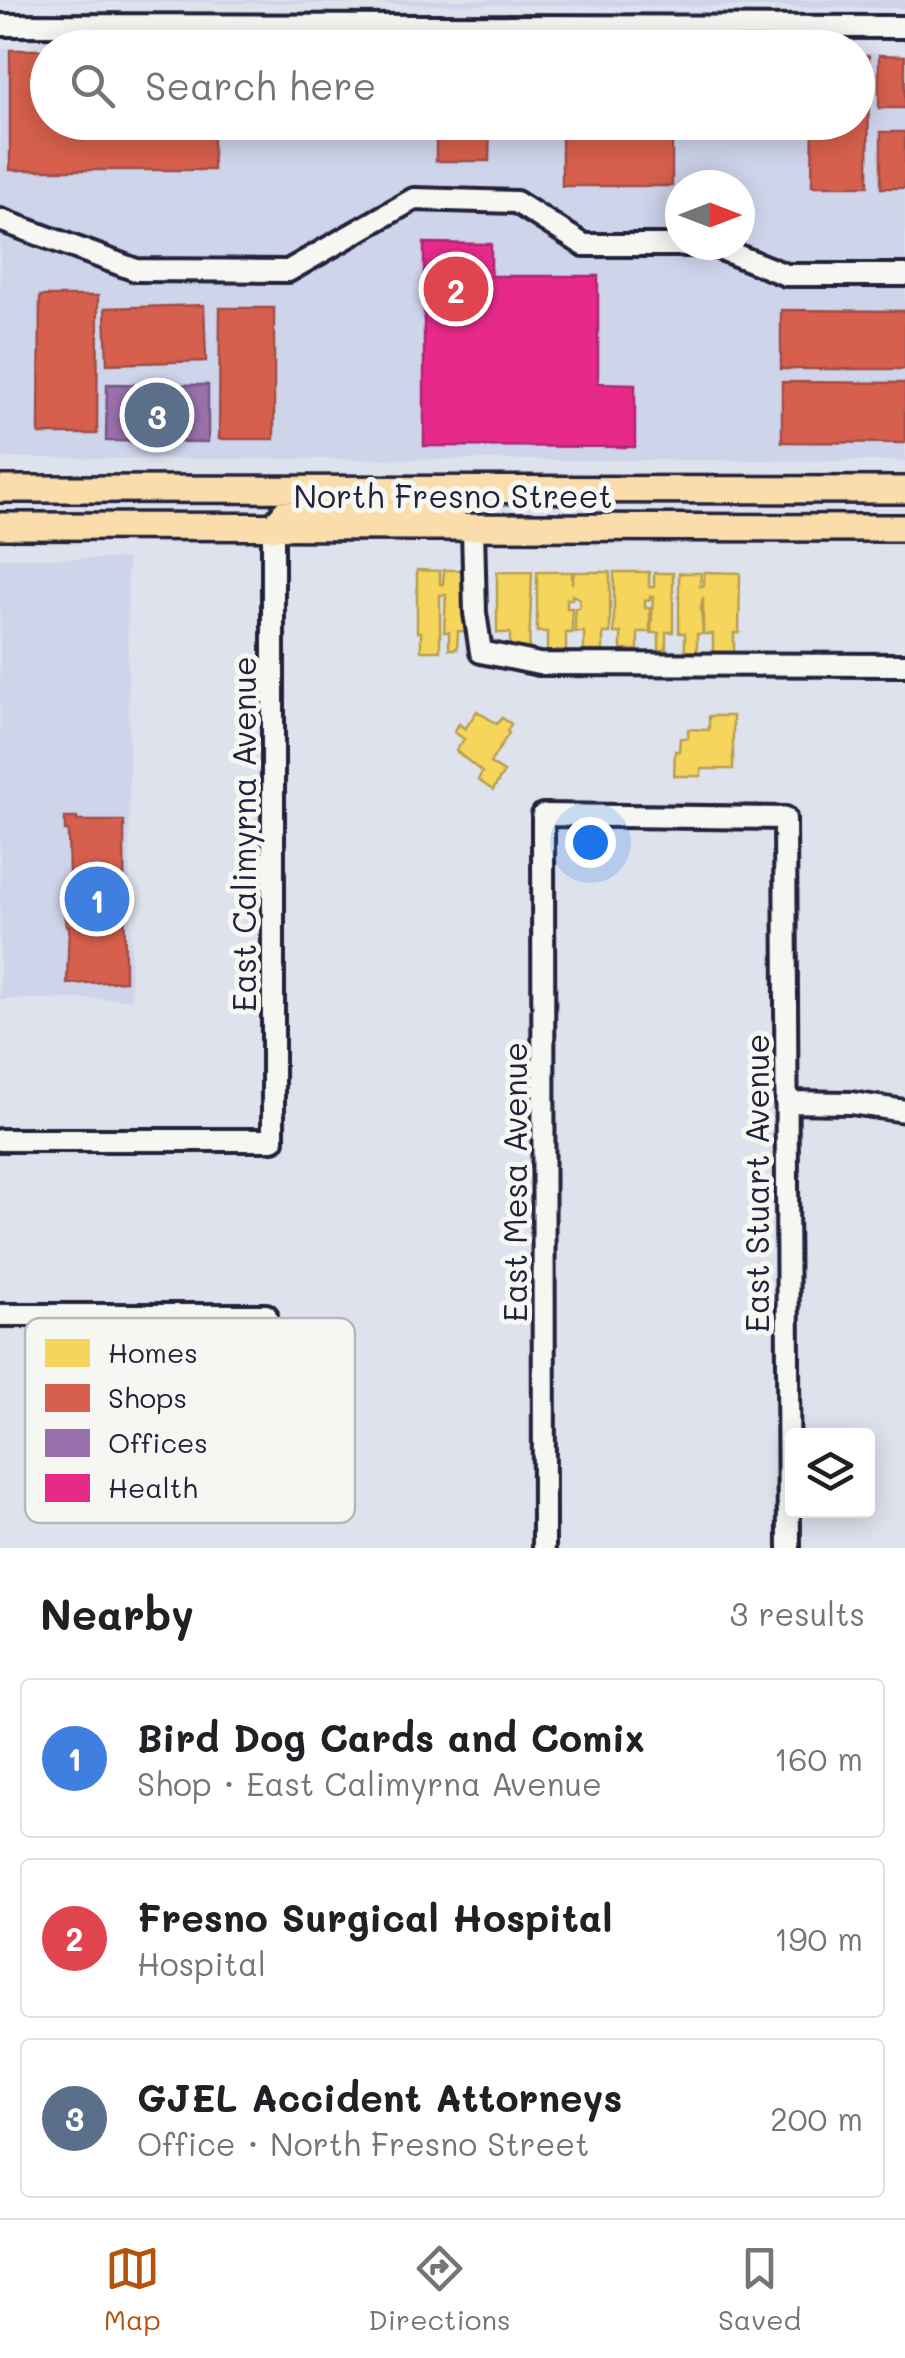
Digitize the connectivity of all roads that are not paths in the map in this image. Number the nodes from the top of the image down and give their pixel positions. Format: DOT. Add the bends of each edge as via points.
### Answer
graph roads {
  1 [pos="0,25"];
  2 [pos="905,28"];
  3 [pos="0,220"];
  4 [pos="905,275"];
  5 [pos="0,489"];
  6 [pos="492,490"];
  7 [pos="905,490"];
  8 [pos="0,526"];
  9 [pos="273,528"];
  10 [pos="473,528"];
  11 [pos="905,528"];
  12 [pos="905,665"];
  13 [pos="542,815"];
  14 [pos="786,1102"];
  15 [pos="905,1111"];
  16 [pos="0,1140"];
  17 [pos="0,1315"];
  18 [pos="266,1315"];
  19 [pos="544,1548"];
  20 [pos="788,1548"];
  1 -- 2 [label="street"];
  3 -- 4 [label="street" via="136,270 288,271 414,198 516,202 584,246 711,245 786,275"];
  5 -- 6 [label="main road, North Fresno Street"];
  6 -- 7 [label="main road, North Fresno Street"];
  6 -- 9 [label="main road" via="470,506 286,512"];
  8 -- 9 [label="main road, North Fresno Street"];
  9 -- 10 [label="main road, North Fresno Street"];
  9 -- 16 [label="street, East Calimyrna Avenue" via="272,1140"];
  10 -- 11 [label="main road, North Fresno Street"];
  10 -- 12 [label="street" via="481,652 538,664"];
  13 -- 14 [label="street, East Stuart Avenue" via="785,818"];
  13 -- 19 [label="street, East Mesa Avenue"];
  14 -- 15 [label="street"];
  14 -- 20 [label="street, East Stuart Avenue"];
  17 -- 18 [label="street"];
}
